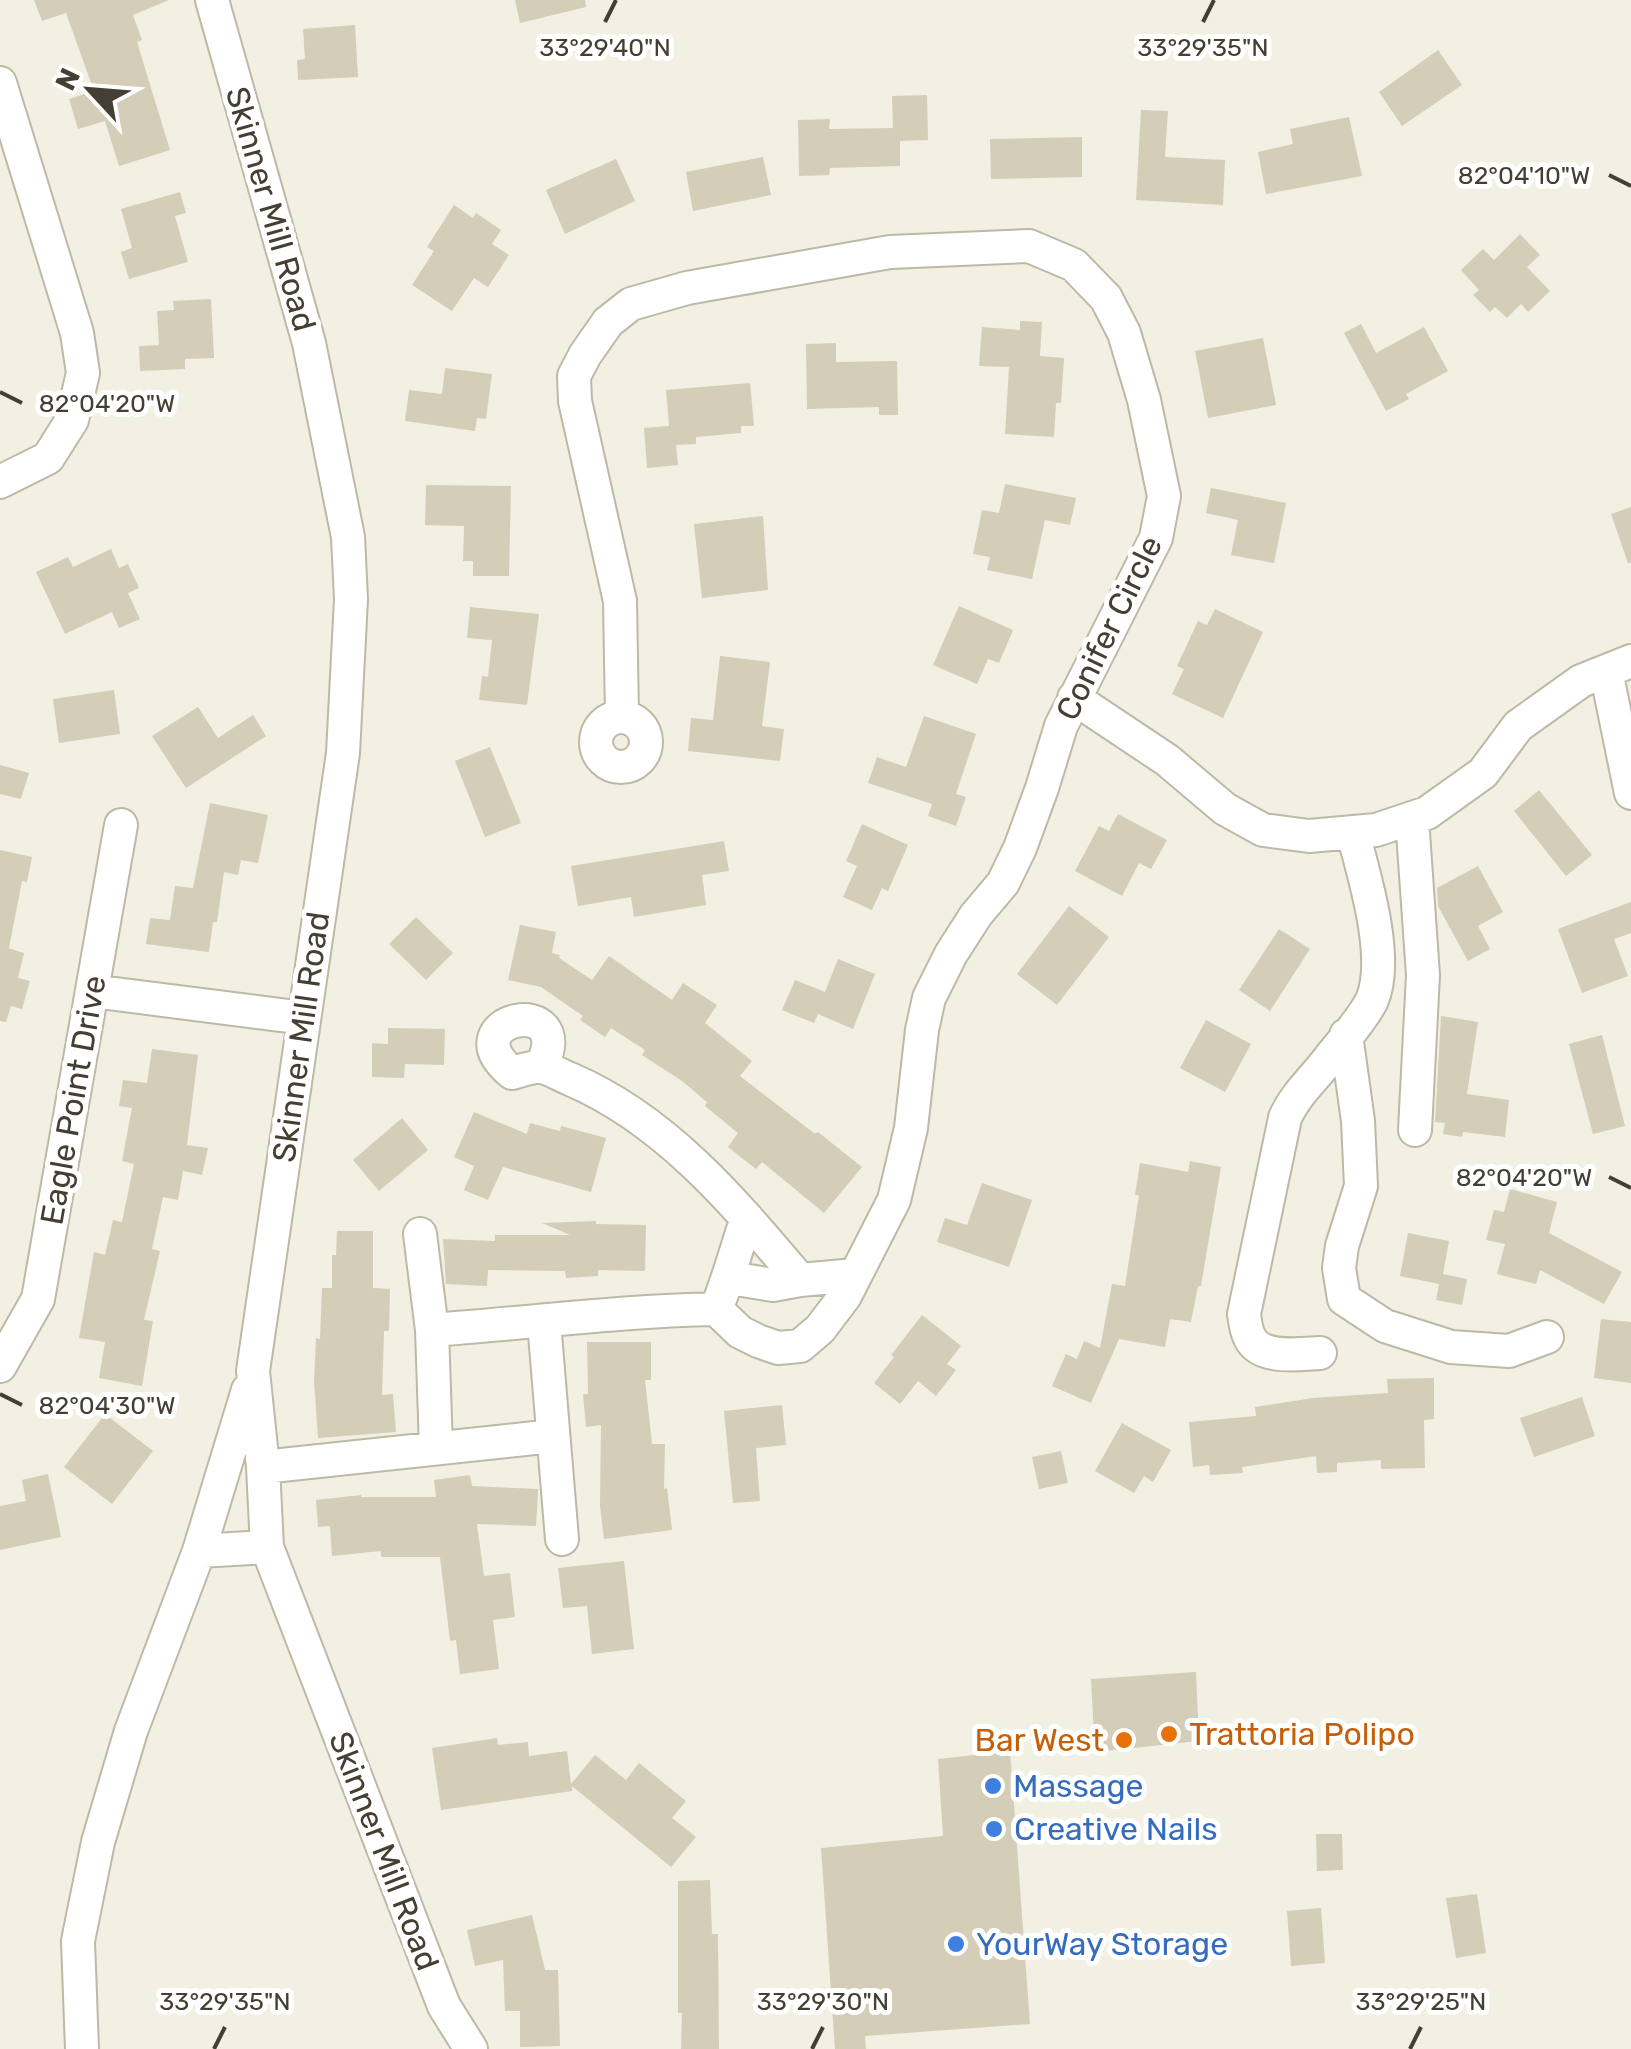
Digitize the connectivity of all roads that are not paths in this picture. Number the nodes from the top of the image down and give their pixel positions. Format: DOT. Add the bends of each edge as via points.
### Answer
graph roads {
  1 [pos="212,0"];
  2 [pos="0,83"];
  3 [pos="0,482"];
  4 [pos="1619,666"];
  5 [pos="1074,698"];
  6 [pos="1631,699"];
  7 [pos="622,716"];
  8 [pos="1631,793"];
  9 [pos="1412,818"];
  10 [pos="121,825"];
  11 [pos="1353,832"];
  12 [pos="92,991"];
  13 [pos="304,1018"];
  14 [pos="1346,1035"];
  15 [pos="541,1067"];
  16 [pos="1416,1130"];
  17 [pos="747,1218"];
  18 [pos="420,1234"];
  19 [pos="854,1276"];
  20 [pos="730,1278"];
  21 [pos="800,1280"];
  22 [pos="716,1308"];
  23 [pos="544,1322"];
  24 [pos="432,1330"];
  25 [pos="1546,1337"];
  26 [pos="1320,1353"];
  27 [pos="0,1366"];
  28 [pos="253,1372"];
  29 [pos="553,1436"];
  30 [pos="436,1448"];
  31 [pos="263,1467"];
  32 [pos="562,1539"];
  33 [pos="266,1547"];
  34 [pos="199,1551"];
  35 [pos="82,2049"];
  36 [pos="471,2049"];
  1 -- 13 [label="street, Skinner Mill Road" via="309,344 348,537 342,754"];
  2 -- 3 [label="street" via="77,333 82,373 72,420 48,458"];
  4 -- 6 [label="street"];
  4 -- 8 [label="street"];
  4 -- 9 [label="street" via="1581,682 1518,726 1483,773"];
  5 -- 7 [label="street, Conifer Circle" via="1156,538 1164,496 1144,400 1106,298 1074,265 1029,246 992,246 890,252 687,288 631,304 608,322 574,376 620,601"];
  5 -- 11 [label="street" via="1263,830"];
  5 -- 19 [label="street, Conifer Circle" via="1020,848 929,998 894,1200"];
  9 -- 11 [label="street"];
  9 -- 16 [label="street" via="1423,975"];
  10 -- 12 [label="street, Eagle Point Drive"];
  11 -- 14 [label="street" via="1378,962 1372,999"];
  12 -- 13 [label="street"];
  12 -- 27 [label="street, Eagle Point Drive" via="38,1299"];
  13 -- 28 [label="street, Skinner Mill Road"];
  14 -- 25 [label="street" via="1361,1186 1342,1246 1344,1299 1385,1326 1451,1347 1509,1351"];
  14 -- 26 [label="street" via="1285,1118 1244,1314 1258,1348"];
  15 -- 17 [label="street" via="628,1109"];
  17 -- 20 [label="street"];
  17 -- 21 [label="street"];
  18 -- 24 [label="street"];
  19 -- 21 [label="street"];
  19 -- 22 [label="street, Conifer Circle" via="820,1329 800,1346 758,1341"];
  20 -- 21 [label="street" via="773,1285"];
  20 -- 22 [label="street"];
  22 -- 23 [label="street"];
  23 -- 24 [label="street"];
  23 -- 29 [label="street"];
  24 -- 30 [label="street"];
  28 -- 31 [label="street, Skinner Mill Road"];
  28 -- 34 [label="street"];
  29 -- 30 [label="street"];
  29 -- 32 [label="street"];
  30 -- 31 [label="street"];
  31 -- 33 [label="street, Skinner Mill Road"];
  33 -- 34 [label="street"];
  33 -- 36 [label="street, Skinner Mill Road" via="444,2006"];
  34 -- 35 [label="street" via="131,1731 98,1842 78,1941"];
}
